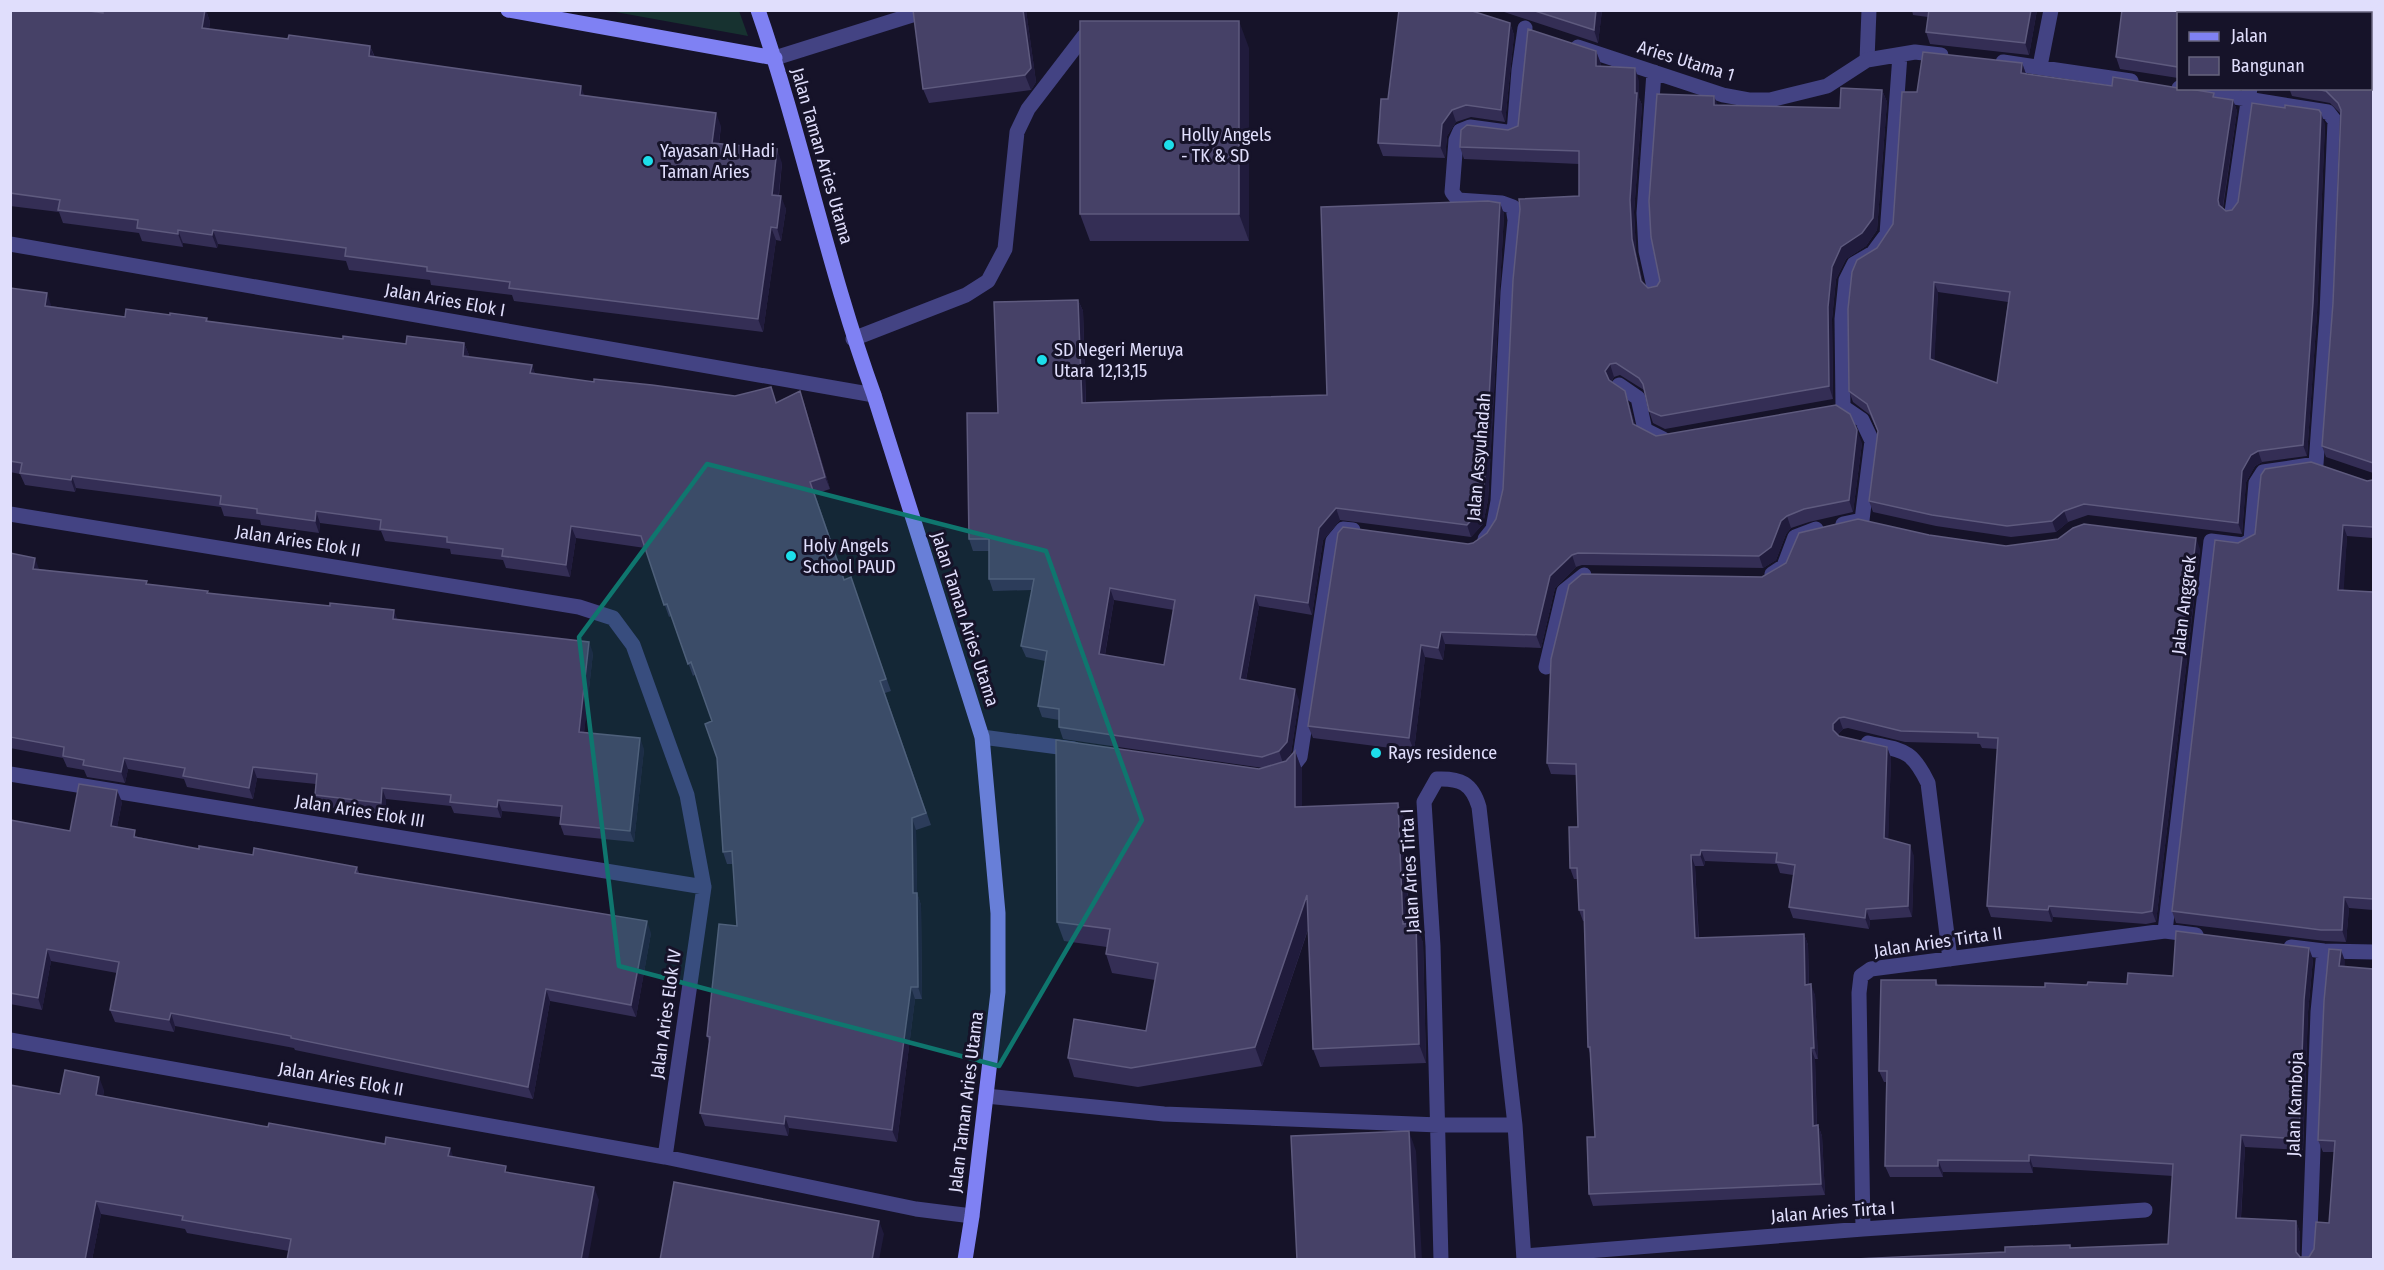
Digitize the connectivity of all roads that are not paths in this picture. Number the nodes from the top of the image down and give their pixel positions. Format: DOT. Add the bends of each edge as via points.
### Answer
graph roads {
  1 [pos="508,10"];
  2 [pos="758,10"];
  3 [pos="928,10"];
  4 [pos="1869,10"];
  5 [pos="2051,10"];
  6 [pos="1525,29"];
  7 [pos="1084,36"];
  8 [pos="1568,43"];
  9 [pos="1900,55"];
  10 [pos="1953,56"];
  11 [pos="775,57"];
  12 [pos="1867,60"];
  13 [pos="1985,60"];
  14 [pos="2040,66"];
  15 [pos="1654,72"];
  16 [pos="2144,83"];
  17 [pos="2200,90"];
  18 [pos="2249,94"];
  19 [pos="2232,212"];
  20 [pos="10,244"];
  21 [pos="1655,291"];
  22 [pos="853,339"];
  23 [pos="1619,385"];
  24 [pos="874,395"];
  25 [pos="1676,437"];
  26 [pos="10,514"];
  27 [pos="1366,532"];
  28 [pos="1473,547"];
  29 [pos="1594,575"];
  30 [pos="1755,578"];
  31 [pos="579,607"];
  32 [pos="1546,667"];
  33 [pos="982,737"];
  34 [pos="1857,741"];
  35 [pos="1084,751"];
  36 [pos="10,774"];
  37 [pos="1267,778"];
  38 [pos="704,887"];
  39 [pos="2165,931"];
  40 [pos="2211,937"];
  41 [pos="2279,945"];
  42 [pos="2324,951"];
  43 [pos="2373,952"];
  44 [pos="1950,959"];
  45 [pos="10,1040"];
  46 [pos="986,1096"];
  47 [pos="1439,1125"];
  48 [pos="1515,1125"];
  49 [pos="665,1157"];
  50 [pos="2145,1210"];
  51 [pos="972,1216"];
  52 [pos="1863,1228"];
  53 [pos="1524,1258"];
  54 [pos="964,1260"];
  55 [pos="1441,1260"];
  56 [pos="2309,1260"];
  1 -- 11 [label="street"];
  2 -- 11 [label="street, Jalan Taman Aries Utama"];
  3 -- 11 [label="street"];
  4 -- 12 [label="street"];
  5 -- 14 [label="street"];
  6 -- 28 [label="street, Jalan Assyuhadah" via="1514,133 1470,127 1460,131 1456,140 1452,192 1458,200 1513,207 1515,220 1498,501 1493,529"];
  7 -- 22 [label="street" via="1028,109 1017,132 1005,249 988,281 966,295"];
  8 -- 15 [label="street, Aries Utama 1"];
  9 -- 10 [label="street, Aries Utama 1" via="1915,52"];
  9 -- 12 [label="street, Aries Utama 1"];
  9 -- 30 [label="street" via="1887,234 1873,253 1854,264 1846,280 1842,319 1837,408 1863,420 1872,441 1867,521 1795,537 1785,566 1766,578"];
  11 -- 22 [label="street, Jalan Taman Aries Utama"];
  12 -- 15 [label="street, Aries Utama 1" via="1827,86 1770,100 1724,95"];
  13 -- 14 [label="street"];
  14 -- 16 [label="street"];
  15 -- 21 [label="street" via="1644,213 1646,251"];
  17 -- 18 [label="street"];
  18 -- 19 [label="street"];
  18 -- 39 [label="street, Jalan Anggrek" via="2328,112 2334,121 2321,466 2263,472 2256,483 2251,540 2243,545 2205,541"];
  20 -- 24 [label="street, Jalan Aries Elok I"];
  22 -- 24 [label="street, Jalan Taman Aries Utama"];
  23 -- 25 [label="street" via="1638,398 1646,430 1664,439"];
  24 -- 33 [label="street, Jalan Taman Aries Utama"];
  26 -- 31 [label="street, Jalan Aries Elok II"];
  27 -- 37 [label="street" via="1343,528 1334,541 1300,757 1289,771"];
  29 -- 32 [label="street" via="1582,575 1564,591"];
  31 -- 38 [label="street, Jalan Aries Elok IV" via="613,618 633,645 687,795"];
  33 -- 35 [label="street"];
  33 -- 46 [label="street, Jalan Taman Aries Utama" via="998,913 998,992"];
  34 -- 44 [label="street" via="1902,751 1917,762 1928,783"];
  36 -- 38 [label="street, Jalan Aries Elok III"];
  38 -- 49 [label="street, Jalan Aries Elok IV"];
  39 -- 40 [label="street"];
  39 -- 44 [label="street, Jalan Aries Tirta II"];
  41 -- 42 [label="street"];
  42 -- 43 [label="street"];
  42 -- 56 [label="street, Jalan Kamboja" via="2318,1012"];
  44 -- 52 [label="street, Jalan Aries Tirta II" via="1871,969 1861,976"];
  45 -- 49 [label="street, Jalan Aries Elok II"];
  46 -- 47 [label="street" via="1164,1114"];
  46 -- 51 [label="street, Jalan Taman Aries Utama"];
  47 -- 48 [label="street"];
  47 -- 48 [label="street, Jalan Aries Tirta I" via="1424,802 1437,779 1454,778 1468,786 1479,807"];
  47 -- 55 [label="street"];
  48 -- 53 [label="street"];
  49 -- 51 [label="street" via="916,1209"];
  50 -- 52 [label="street, Jalan Aries Tirta I"];
  51 -- 54 [label="street, Jalan Taman Aries Utama"];
  52 -- 53 [label="street, Jalan Aries Tirta I"];
}
